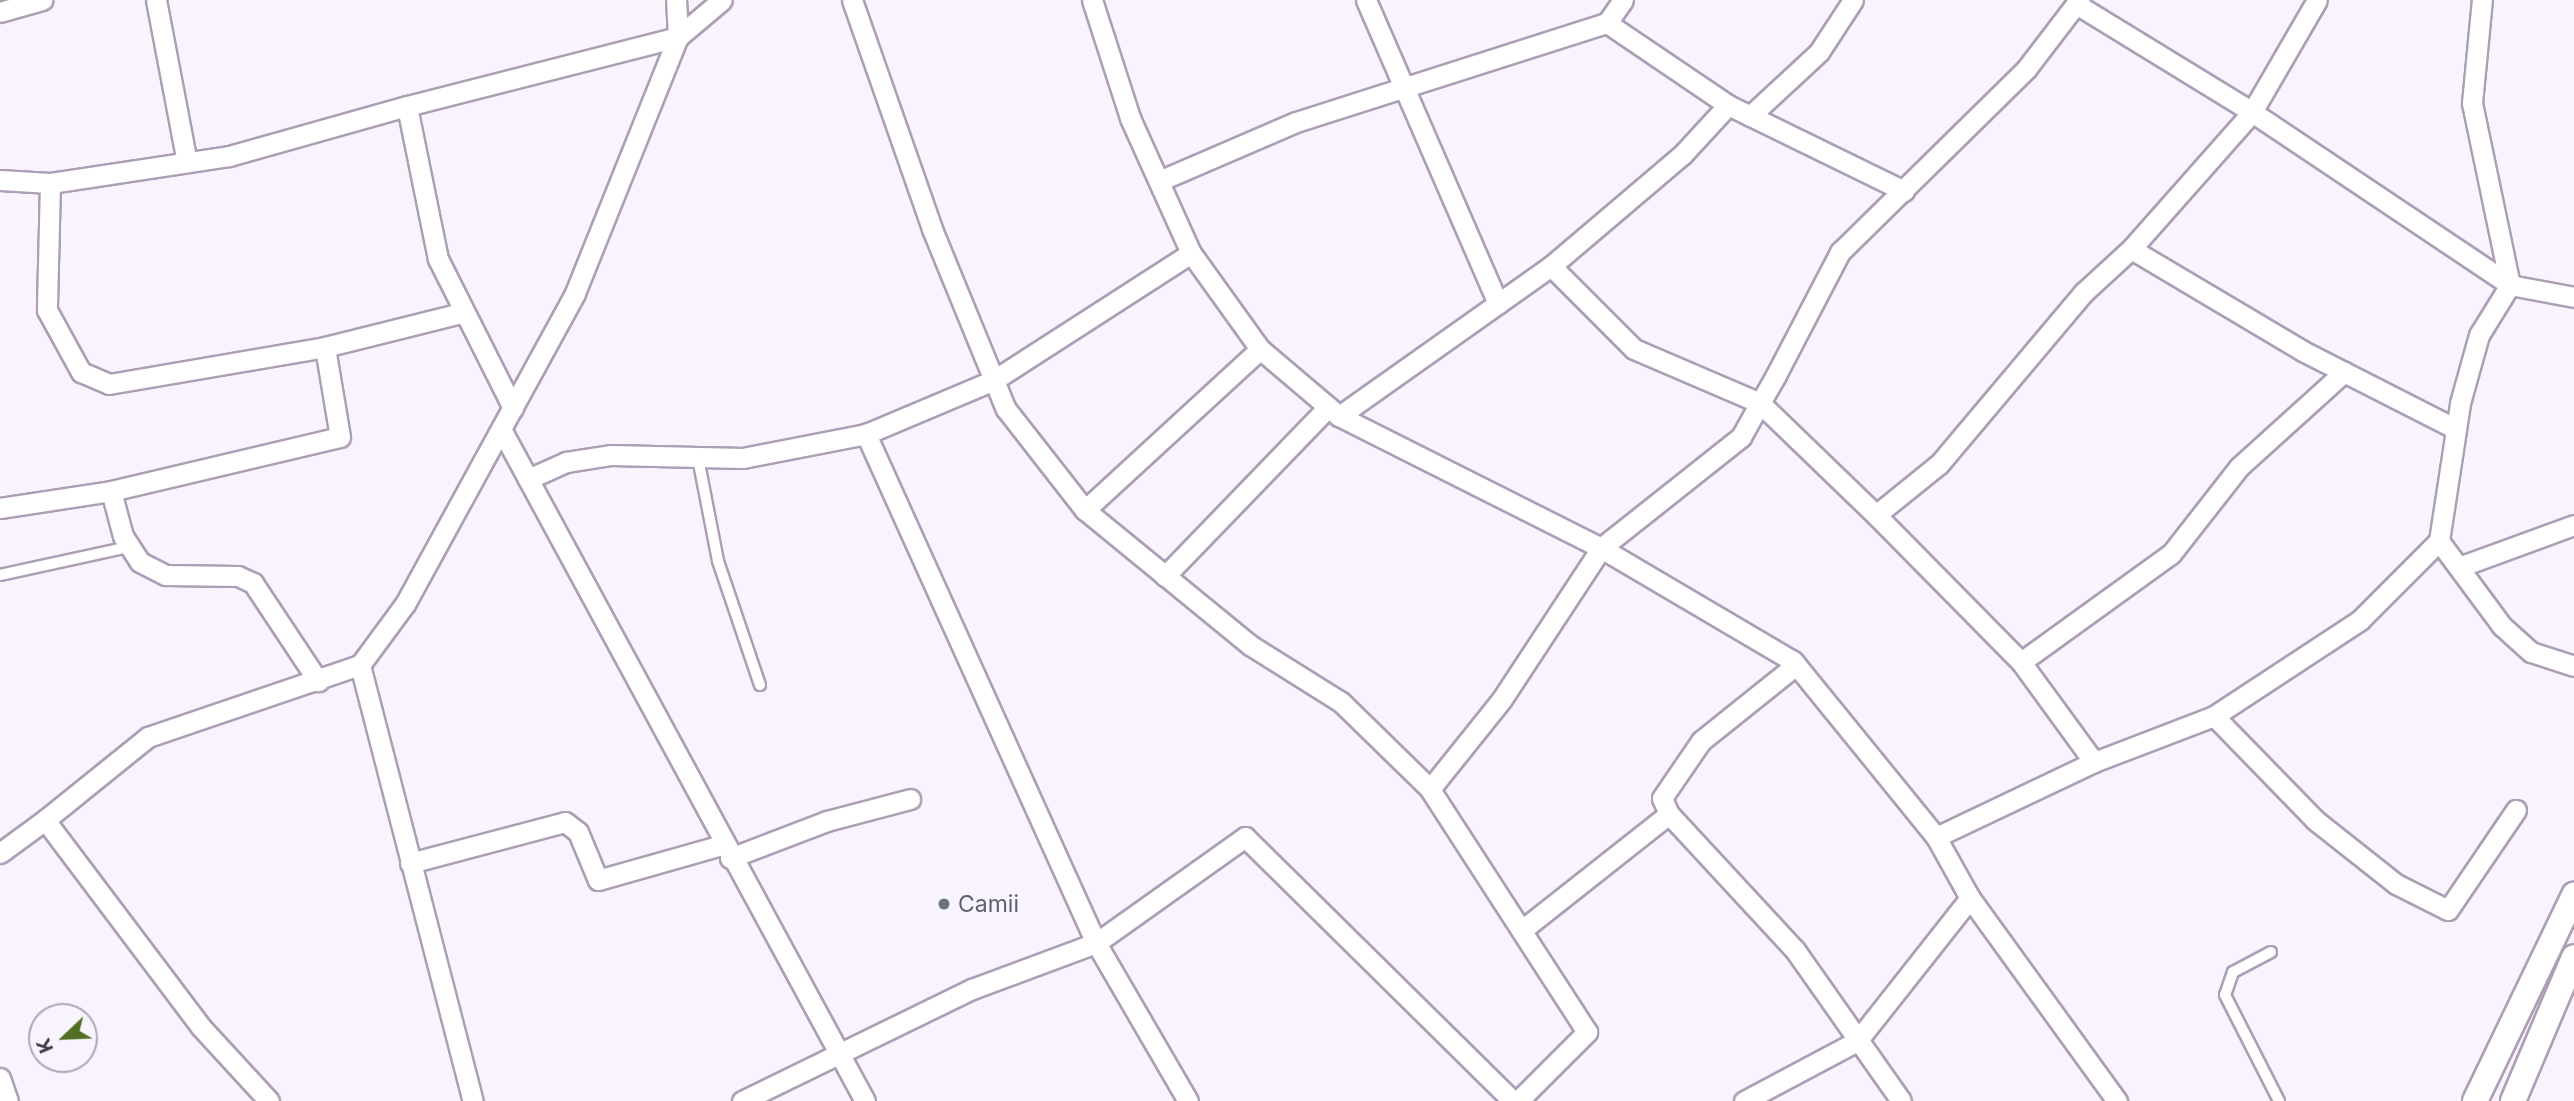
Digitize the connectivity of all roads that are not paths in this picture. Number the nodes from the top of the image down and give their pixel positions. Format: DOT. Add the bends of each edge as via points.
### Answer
graph roads {
  1 [pos="42,0"];
  2 [pos="156,0"];
  3 [pos="676,0"];
  4 [pos="722,0"];
  5 [pos="852,0"];
  6 [pos="1091,0"];
  7 [pos="1366,0"];
  8 [pos="1623,0"];
  9 [pos="1853,0"];
  10 [pos="2317,0"];
  11 [pos="2482,0"];
  12 [pos="2078,2"];
  13 [pos="0,12"];
  14 [pos="1607,23"];
  15 [pos="678,37"];
  16 [pos="1403,88"];
  17 [pos="1728,105"];
  18 [pos="407,106"];
  19 [pos="2252,112"];
  20 [pos="1749,116"];
  21 [pos="187,162"];
  22 [pos="0,180"];
  23 [pos="1158,181"];
  24 [pos="50,183"];
  25 [pos="1904,191"];
  26 [pos="2131,249"];
  27 [pos="1191,253"];
  28 [pos="1551,266"];
  29 [pos="2510,285"];
  30 [pos="2574,297"];
  31 [pos="1498,304"];
  32 [pos="461,313"];
  33 [pos="325,347"];
  34 [pos="1260,349"];
  35 [pos="2344,372"];
  36 [pos="994,380"];
  37 [pos="1760,403"];
  38 [pos="513,408"];
  39 [pos="1334,412"];
  40 [pos="501,429"];
  41 [pos="2456,429"];
  42 [pos="866,434"];
  43 [pos="698,458"];
  44 [pos="528,480"];
  45 [pos="111,491"];
  46 [pos="0,508"];
  47 [pos="1085,510"];
  48 [pos="1876,515"];
  49 [pos="2574,524"];
  50 [pos="2439,541"];
  51 [pos="128,547"];
  52 [pos="1601,548"];
  53 [pos="2459,567"];
  54 [pos="0,575"];
  55 [pos="1165,576"];
  56 [pos="2021,662"];
  57 [pos="360,665"];
  58 [pos="1796,665"];
  59 [pos="2574,666"];
  60 [pos="318,681"];
  61 [pos="760,685"];
  62 [pos="2214,716"];
  63 [pos="2094,762"];
  64 [pos="1430,789"];
  65 [pos="910,799"];
  66 [pos="2516,810"];
  67 [pos="1669,814"];
  68 [pos="45,820"];
  69 [pos="1936,837"];
  70 [pos="726,852"];
  71 [pos="0,853"];
  72 [pos="410,863"];
  73 [pos="2574,895"];
  74 [pos="1970,898"];
  75 [pos="1522,930"];
  76 [pos="1096,943"];
  77 [pos="2271,952"];
  78 [pos="2574,957"];
  79 [pos="2568,988"];
  80 [pos="1857,1041"];
  81 [pos="838,1051"];
  82 [pos="0,1078"];
  83 [pos="8,1101"];
  84 [pos="270,1101"];
  85 [pos="473,1101"];
  86 [pos="742,1101"];
  87 [pos="865,1101"];
  88 [pos="1188,1101"];
  89 [pos="1516,1101"];
  90 [pos="1744,1101"];
  91 [pos="1901,1101"];
  92 [pos="2117,1101"];
  93 [pos="2279,1101"];
  94 [pos="2475,1101"];
  95 [pos="2513,1101"];
  1 -- 13 [label="street"];
  2 -- 21 [label="street"];
  3 -- 15 [label="street"];
  4 -- 15 [label="street"];
  5 -- 36 [label="street" via="932,229"];
  6 -- 23 [label="street"];
  7 -- 16 [label="street"];
  8 -- 14 [label="street"];
  9 -- 20 [label="street" via="1819,51"];
  10 -- 19 [label="street"];
  11 -- 29 [label="street" via="2472,103"];
  12 -- 19 [label="street"];
  12 -- 25 [label="street" via="2026,68"];
  14 -- 16 [label="street"];
  14 -- 17 [label="street"];
  15 -- 18 [label="street"];
  15 -- 38 [label="street" via="575,293"];
  16 -- 23 [label="street" via="1296,122"];
  16 -- 31 [label="street"];
  17 -- 20 [label="street"];
  17 -- 28 [label="street" via="1682,155"];
  18 -- 21 [label="street"];
  18 -- 32 [label="street" via="438,259"];
  19 -- 26 [label="street"];
  19 -- 29 [label="street"];
  20 -- 25 [label="street"];
  21 -- 24 [label="street"];
  22 -- 24 [label="street"];
  23 -- 27 [label="street"];
  24 -- 33 [label="street" via="44,297 52,323 88,380 108,384"];
  25 -- 37 [label="street" via="1840,252"];
  26 -- 35 [label="street"];
  26 -- 48 [label="street" via="2084,292 1939,464"];
  27 -- 34 [label="street"];
  27 -- 36 [label="street"];
  28 -- 31 [label="street"];
  28 -- 37 [label="street" via="1634,349"];
  29 -- 30 [label="street"];
  29 -- 41 [label="street" via="2479,335"];
  31 -- 39 [label="street"];
  32 -- 33 [label="street"];
  32 -- 38 [label="street"];
  33 -- 45 [label="street" via="340,437"];
  34 -- 39 [label="street"];
  34 -- 47 [label="street"];
  35 -- 41 [label="street"];
  35 -- 56 [label="street" via="2239,467 2171,554"];
  36 -- 42 [label="street"];
  36 -- 47 [label="street" via="1006,409"];
  37 -- 48 [label="street"];
  37 -- 52 [label="street" via="1741,437"];
  38 -- 40 [label="street"];
  39 -- 52 [label="street"];
  39 -- 55 [label="street"];
  40 -- 44 [label="street"];
  40 -- 57 [label="street" via="405,604"];
  41 -- 50 [label="street"];
  42 -- 43 [label="street" via="743,458"];
  42 -- 76 [label="street"];
  43 -- 44 [label="street" via="611,455 566,462"];
  43 -- 61 [label="lane" via="718,561"];
  44 -- 70 [label="street"];
  45 -- 46 [label="street"];
  45 -- 51 [label="street"];
  47 -- 55 [label="street"];
  48 -- 56 [label="street"];
  49 -- 53 [label="street"];
  50 -- 53 [label="street"];
  50 -- 62 [label="street" via="2360,620"];
  51 -- 54 [label="lane"];
  51 -- 60 [label="street" via="157,572 238,576 253,583"];
  52 -- 58 [label="street"];
  52 -- 64 [label="street" via="1502,699"];
  53 -- 59 [label="street" via="2501,626 2531,652"];
  55 -- 64 [label="street" via="1250,645 1341,702"];
  56 -- 63 [label="street"];
  57 -- 60 [label="street"];
  57 -- 72 [label="street"];
  58 -- 67 [label="street" via="1701,741 1662,798"];
  58 -- 69 [label="street"];
  60 -- 68 [label="street" via="148,737"];
  62 -- 63 [label="street"];
  62 -- 66 [label="street" via="2315,820 2396,884 2448,910"];
  63 -- 69 [label="street"];
  64 -- 75 [label="street"];
  65 -- 70 [label="street"];
  67 -- 75 [label="street"];
  67 -- 80 [label="street" via="1795,950"];
  68 -- 71 [label="street"];
  68 -- 84 [label="street" via="201,1027"];
  69 -- 74 [label="street"];
  70 -- 72 [label="street" via="598,880 578,832 565,821"];
  70 -- 81 [label="street"];
  72 -- 85 [label="street"];
  73 -- 94 [label="street"];
  74 -- 80 [label="street"];
  74 -- 92 [label="street"];
  75 -- 89 [label="street" via="1587,1032"];
  76 -- 81 [label="street" via="972,989"];
  76 -- 88 [label="street"];
  76 -- 89 [label="street" via="1245,836"];
  77 -- 93 [label="lane" via="2233,972 2225,995"];
  78 -- 79 [label="street"];
  79 -- 95 [label="street"];
  80 -- 90 [label="street"];
  80 -- 91 [label="street"];
  81 -- 86 [label="street"];
  81 -- 87 [label="street"];
  82 -- 83 [label="street"];
}
